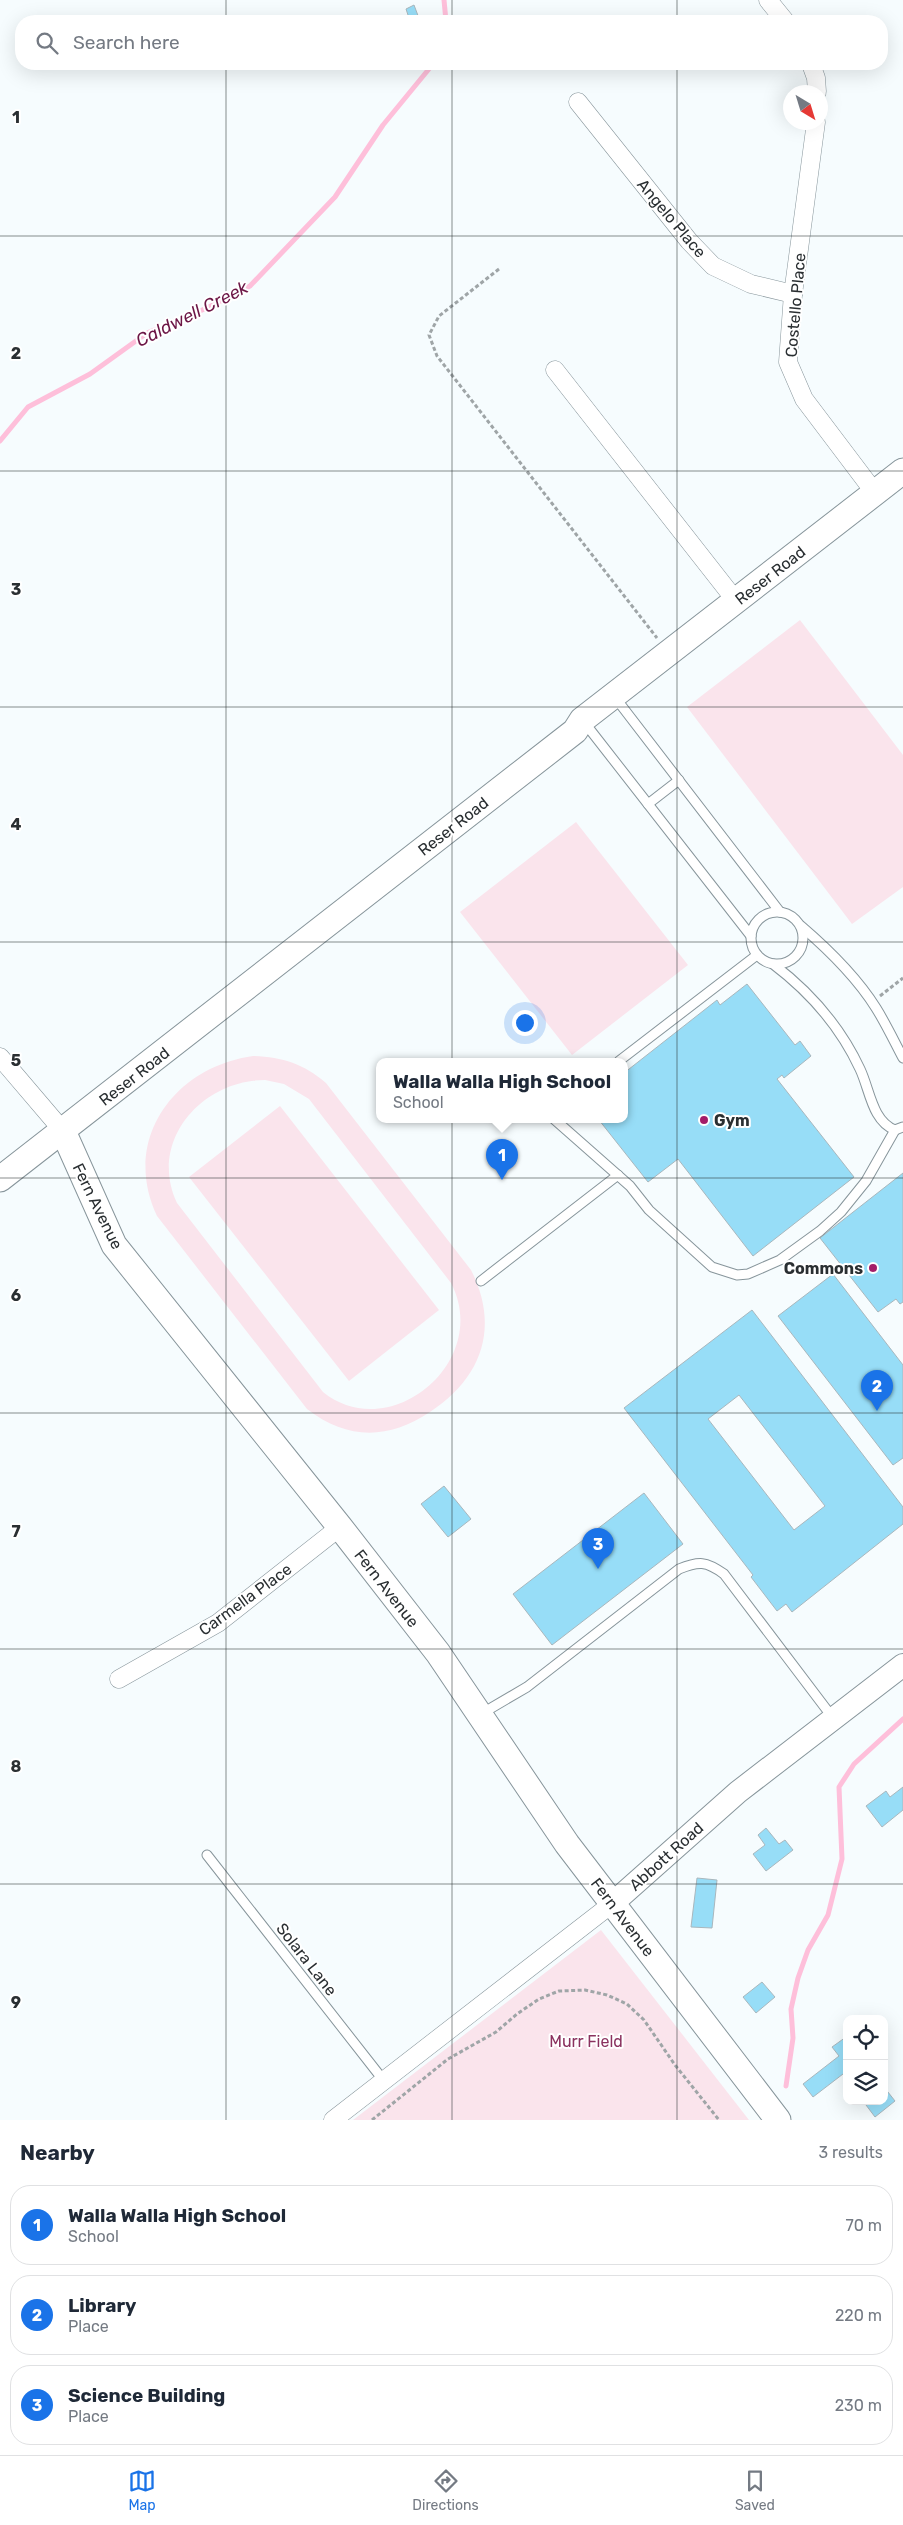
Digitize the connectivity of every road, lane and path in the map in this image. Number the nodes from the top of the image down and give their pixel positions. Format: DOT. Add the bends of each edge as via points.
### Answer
graph roads {
  1 [pos="768,0"];
  2 [pos="780,15"];
  3 [pos="813,70"];
  4 [pos="816,85"];
  5 [pos="578,102"];
  6 [pos="815,130"];
  7 [pos="499,269"];
  8 [pos="793,294"];
  9 [pos="555,370"];
  10 [pos="903,471"];
  11 [pos="875,493"];
  12 [pos="736,601"];
  13 [pos="670,654"];
  14 [pos="614,696"];
  15 [pos="582,720"];
  16 [pos="678,780"];
  17 [pos="648,804"];
  18 [pos="780,912"];
  19 [pos="801,926"];
  20 [pos="751,936"];
  21 [pos="757,955"];
  22 [pos="773,964"];
  23 [pos="903,978"];
  24 [pos="872,1002"];
  25 [pos="0,1057"];
  26 [pos="623,1058"];
  27 [pos="903,1058"];
  28 [pos="559,1123"];
  29 [pos="899,1129"];
  30 [pos="63,1131"];
  31 [pos="618,1174"];
  32 [pos="0,1178"];
  33 [pos="481,1281"];
  34 [pos="340,1527"];
  35 [pos="903,1665"];
  36 [pos="120,1680"];
  37 [pos="480,1714"];
  38 [pos="833,1718"];
  39 [pos="207,1855"];
  40 [pos="613,1903"];
  41 [pos="384,2081"];
  42 [pos="333,2120"];
  43 [pos="372,2120"];
  44 [pos="719,2120"];
  45 [pos="778,2120"];
  1 -- 2 [label="street"];
  3 -- 4 [label="street"];
  5 -- 8 [label="street, Angelo Place" via="689,241 713,266 751,284"];
  6 -- 8 [label="street, Costello Place"];
  7 -- 13 [label="path" via="439,316 429,335 437,356"];
  8 -- 11 [label="street, Costello Place" via="788,362 804,399"];
  9 -- 12 [label="street"];
  10 -- 11 [label="main road, Reser Road"];
  11 -- 12 [label="main road, Reser Road"];
  12 -- 13 [label="main road, Reser Road"];
  13 -- 14 [label="main road, Reser Road"];
  14 -- 15 [label="main road, Reser Road"];
  14 -- 16 [label="lane"];
  15 -- 17 [label="lane"];
  15 -- 30 [label="main road, Reser Road" via="575,731"];
  16 -- 17 [label="lane"];
  16 -- 18 [label="lane"];
  17 -- 20 [label="lane"];
  18 -- 19 [label="lane" via="791,915"];
  18 -- 20 [label="lane" via="762,916 753,927"];
  19 -- 22 [label="lane" via="803,941 797,955 785,963"];
  19 -- 24 [label="lane" via="841,963"];
  20 -- 21 [label="lane"];
  21 -- 22 [label="lane"];
  21 -- 26 [label="lane"];
  22 -- 29 [label="lane" via="810,995 836,1026 861,1070 880,1120 887,1127"];
  23 -- 24 [label="path"];
  24 -- 27 [label="lane"];
  25 -- 30 [label="street, Fern Avenue"];
  28 -- 31 [label="lane"];
  29 -- 31 [label="lane" via="866,1181 841,1212 780,1260 748,1274 721,1272 712,1267 649,1210"];
  30 -- 32 [label="main road, Reser Road"];
  30 -- 34 [label="main road, Fern Avenue" via="114,1245"];
  31 -- 33 [label="lane"];
  34 -- 36 [label="street, Carmella Place" via="218,1623"];
  34 -- 37 [label="main road, Fern Avenue" via="438,1653"];
  35 -- 38 [label="street, Abbott Road"];
  37 -- 38 [label="lane" via="527,1687 678,1569 695,1563 711,1565 724,1574"];
  37 -- 40 [label="main road, Fern Avenue" via="567,1844"];
  38 -- 40 [label="street, Abbott Road" via="738,1792"];
  39 -- 41 [label="lane, Solara Lane"];
  40 -- 41 [label="street, Abbott Road"];
  40 -- 45 [label="main road, Fern Avenue"];
  41 -- 42 [label="street, Abbott Road"];
  43 -- 44 [label="path" via="448,2059 496,2032 539,1999 559,1991 585,1990 627,2004 644,2020 675,2066"];
}
